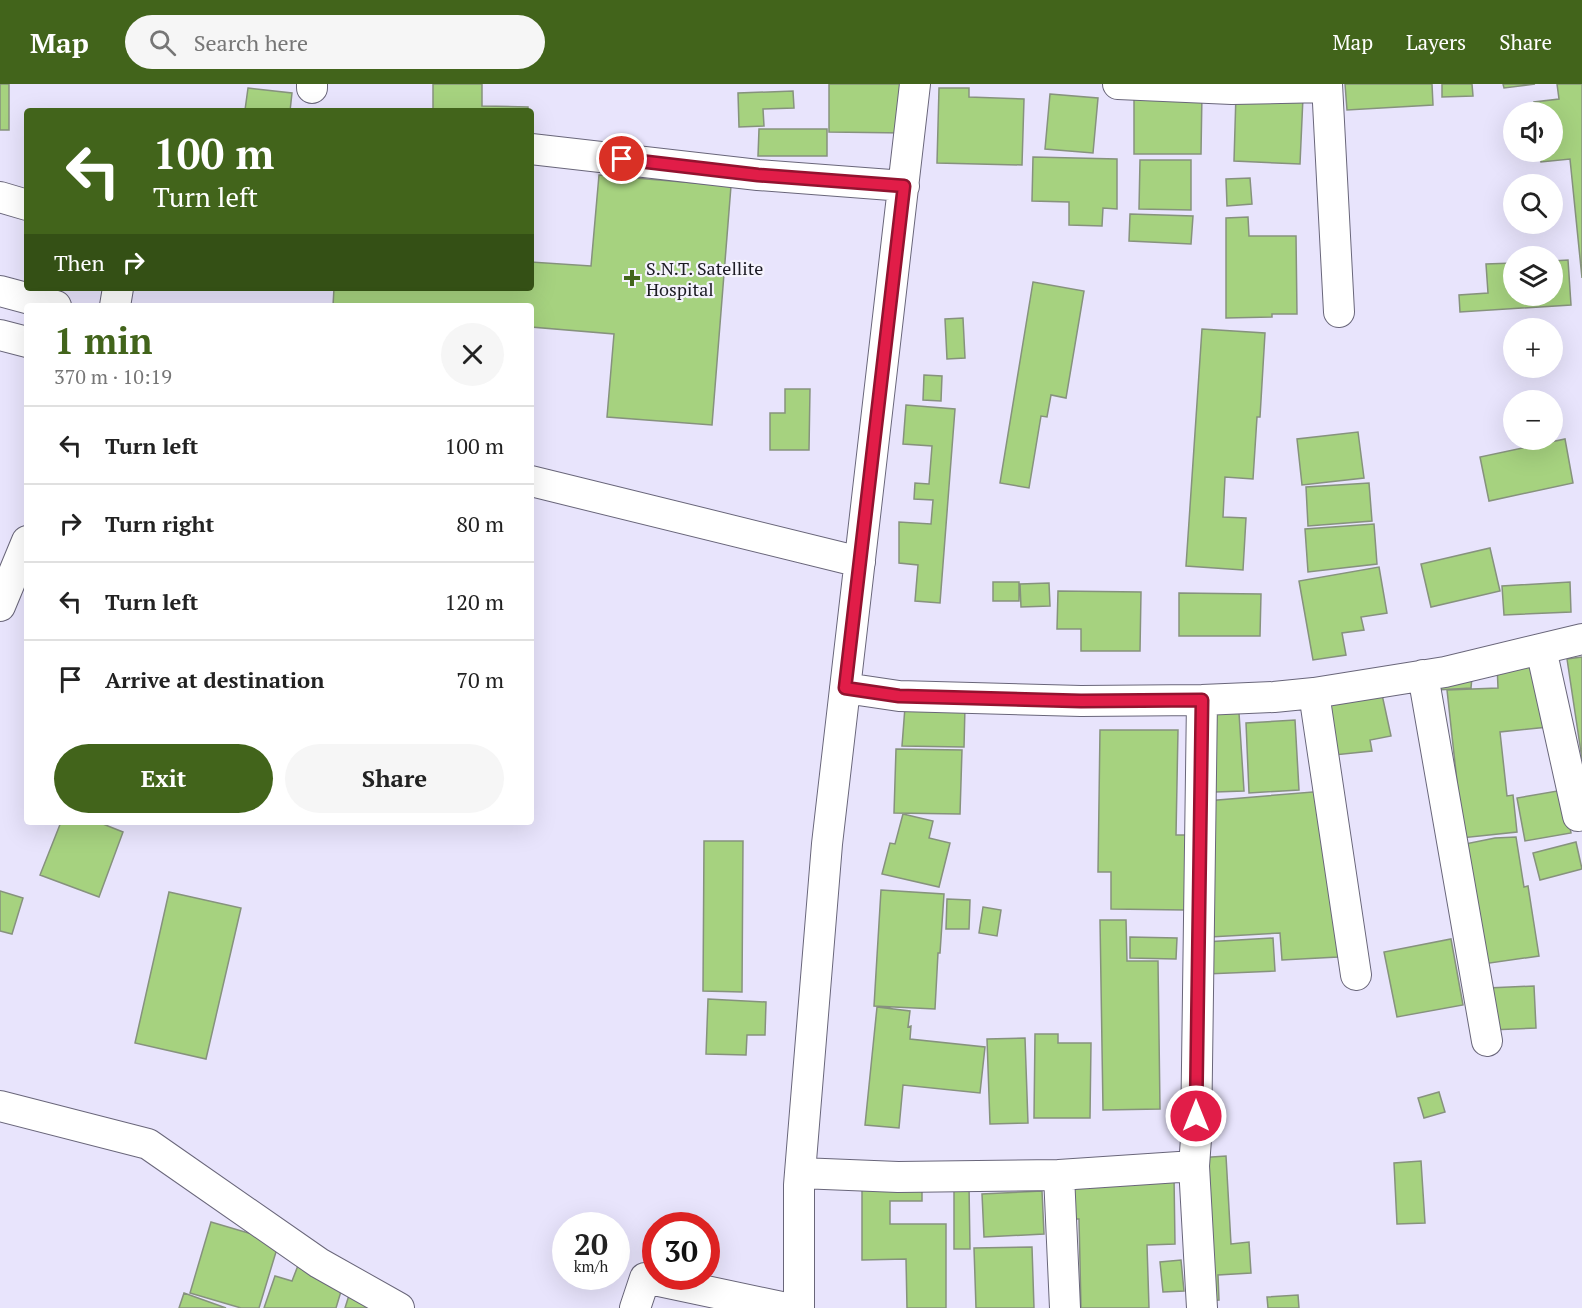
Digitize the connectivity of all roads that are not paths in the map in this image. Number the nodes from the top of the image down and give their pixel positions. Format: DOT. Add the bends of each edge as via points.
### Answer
graph roads {
  1 [pos="915,84"];
  2 [pos="1118,84"];
  3 [pos="1327,86"];
  4 [pos="534,149"];
  5 [pos="904,186"];
  6 [pos="0,197"];
  7 [pos="24,204"];
  8 [pos="0,291"];
  9 [pos="45,303"];
  10 [pos="1340,312"];
  11 [pos="0,335"];
  12 [pos="24,341"];
  13 [pos="534,482"];
  14 [pos="24,548"];
  15 [pos="860,562"];
  16 [pos="0,606"];
  17 [pos="1582,639"];
  18 [pos="1541,649"];
  19 [pos="1423,675"];
  20 [pos="845,688"];
  21 [pos="1314,693"];
  22 [pos="1202,700"];
  23 [pos="1578,816"];
  24 [pos="1356,975"];
  25 [pos="1487,1041"];
  26 [pos="0,1106"];
  27 [pos="1194,1166"];
  28 [pos="800,1173"];
  29 [pos="1059,1175"];
  30 [pos="399,1308"];
  31 [pos="635,1308"];
  32 [pos="786,1308"];
  33 [pos="799,1308"];
  34 [pos="1065,1308"];
  35 [pos="1202,1308"];
  1 -- 5 [label="street"];
  2 -- 3 [label="street" via="1232,89"];
  3 -- 10 [label="street"];
  4 -- 5 [label="street" via="758,175"];
  5 -- 15 [label="street"];
  6 -- 7 [label="street"];
  8 -- 9 [label="street"];
  11 -- 12 [label="street"];
  13 -- 15 [label="street"];
  14 -- 16 [label="street"];
  15 -- 20 [label="street"];
  17 -- 18 [label="street"];
  18 -- 19 [label="street"];
  18 -- 23 [label="street"];
  19 -- 21 [label="street"];
  19 -- 25 [label="street"];
  20 -- 22 [label="street" via="899,696"];
  20 -- 28 [label="street" via="827,844"];
  21 -- 22 [label="street"];
  21 -- 24 [label="street"];
  22 -- 27 [label="street"];
  26 -- 30 [label="street" via="148,1144 319,1263"];
  27 -- 29 [label="street"];
  27 -- 35 [label="street"];
  28 -- 29 [label="street" via="898,1177"];
  28 -- 33 [label="street"];
  29 -- 34 [label="street"];
  31 -- 32 [label="street" via="645,1278"];
}
